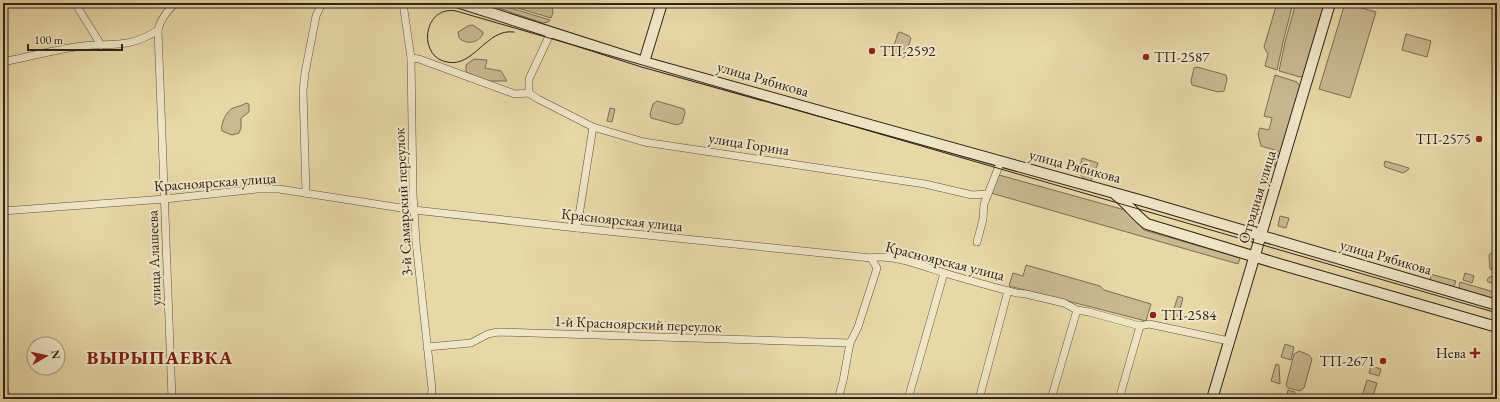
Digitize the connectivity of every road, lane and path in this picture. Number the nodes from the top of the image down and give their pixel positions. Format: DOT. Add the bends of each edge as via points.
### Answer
graph roads {
  1 [pos="75,3"];
  2 [pos="175,3"];
  3 [pos="322,3"];
  4 [pos="404,3"];
  5 [pos="460,3"];
  6 [pos="662,3"];
  7 [pos="1330,3"];
  8 [pos="483,6"];
  9 [pos="158,30"];
  10 [pos="551,32"];
  11 [pos="101,45"];
  12 [pos="411,58"];
  13 [pos="3,62"];
  14 [pos="644,62"];
  15 [pos="529,93"];
  16 [pos="593,127"];
  17 [pos="1002,161"];
  18 [pos="306,193"];
  19 [pos="1113,193"];
  20 [pos="987,194"];
  21 [pos="165,199"];
  22 [pos="414,210"];
  23 [pos="3,211"];
  24 [pos="577,228"];
  25 [pos="1260,236"];
  26 [pos="977,242"];
  27 [pos="1254,257"];
  28 [pos="871,258"];
  29 [pos="890,258"];
  30 [pos="877,268"];
  31 [pos="944,273"];
  32 [pos="1008,291"];
  33 [pos="1497,306"];
  34 [pos="1077,310"];
  35 [pos="1140,326"];
  36 [pos="1497,327"];
  37 [pos="1229,341"];
  38 [pos="850,343"];
  39 [pos="427,347"];
  40 [pos="3,386"];
  41 [pos="8,399"];
  42 [pos="172,399"];
  43 [pos="431,399"];
  44 [pos="838,399"];
  45 [pos="908,399"];
  46 [pos="979,399"];
  47 [pos="1051,399"];
  48 [pos="1119,399"];
  49 [pos="1212,399"];
  1 -- 11 [label="street"];
  2 -- 9 [label="street, улица Алашеева" via="160,20"];
  3 -- 18 [label="street" via="316,16 303,91"];
  4 -- 12 [label="street, 3-й Самарский переулок"];
  5 -- 8 [label="main road, улица Рябикова"];
  6 -- 14 [label="main road"];
  7 -- 25 [label="main road, Отрадная улица"];
  8 -- 10 [label="main road, улица Рябикова"];
  9 -- 11 [label="street" via="134,42"];
  9 -- 21 [label="street, улица Алашеева"];
  10 -- 14 [label="main road, улица Рябикова"];
  10 -- 15 [label="street" via="529,79"];
  11 -- 13 [label="street" via="75,47"];
  12 -- 15 [label="street" via="515,94"];
  12 -- 22 [label="street, 3-й Самарский переулок"];
  14 -- 17 [label="main road, улица Рябикова"];
  15 -- 16 [label="street, улица Горина"];
  16 -- 20 [label="street, улица Горина" via="644,142 925,184 972,195"];
  16 -- 24 [label="street"];
  17 -- 19 [label="main road, улица Рябикова"];
  17 -- 20 [label="street"];
  18 -- 21 [label="street, Красноярская улица" via="268,189"];
  18 -- 22 [label="street, Красноярская улица"];
  19 -- 25 [label="main road, улица Рябикова"];
  19 -- 27 [label="main road" via="1147,224"];
  20 -- 26 [label="street"];
  21 -- 23 [label="street, Красноярская улица"];
  21 -- 42 [label="street, улица Алашеева"];
  22 -- 24 [label="street, Красноярская улица"];
  22 -- 39 [label="street, 3-й Самарский переулок"];
  24 -- 28 [label="street, Красноярская улица"];
  25 -- 27 [label="main road, Отрадная улица"];
  25 -- 33 [label="main road, улица Рябикова"];
  27 -- 36 [label="main road"];
  27 -- 37 [label="main road, Отрадная улица"];
  28 -- 29 [label="street, Красноярская улица"];
  28 -- 30 [label="street"];
  29 -- 30 [label="street"];
  29 -- 31 [label="street, Красноярская улица"];
  30 -- 38 [label="street"];
  31 -- 32 [label="street, Красноярская улица"];
  31 -- 45 [label="street"];
  32 -- 34 [label="street, Красноярская улица" via="1064,303"];
  32 -- 46 [label="street"];
  34 -- 35 [label="street, Красноярская улица"];
  34 -- 47 [label="street"];
  35 -- 37 [label="street, Красноярская улица" via="1149,324"];
  35 -- 48 [label="street"];
  37 -- 49 [label="main road, Отрадная улица"];
  38 -- 39 [label="street, 1-й Красноярский переулок" via="498,332 471,343"];
  38 -- 44 [label="street"];
  39 -- 43 [label="street, 3-й Самарский переулок"];
  40 -- 41 [label="street"];
}
